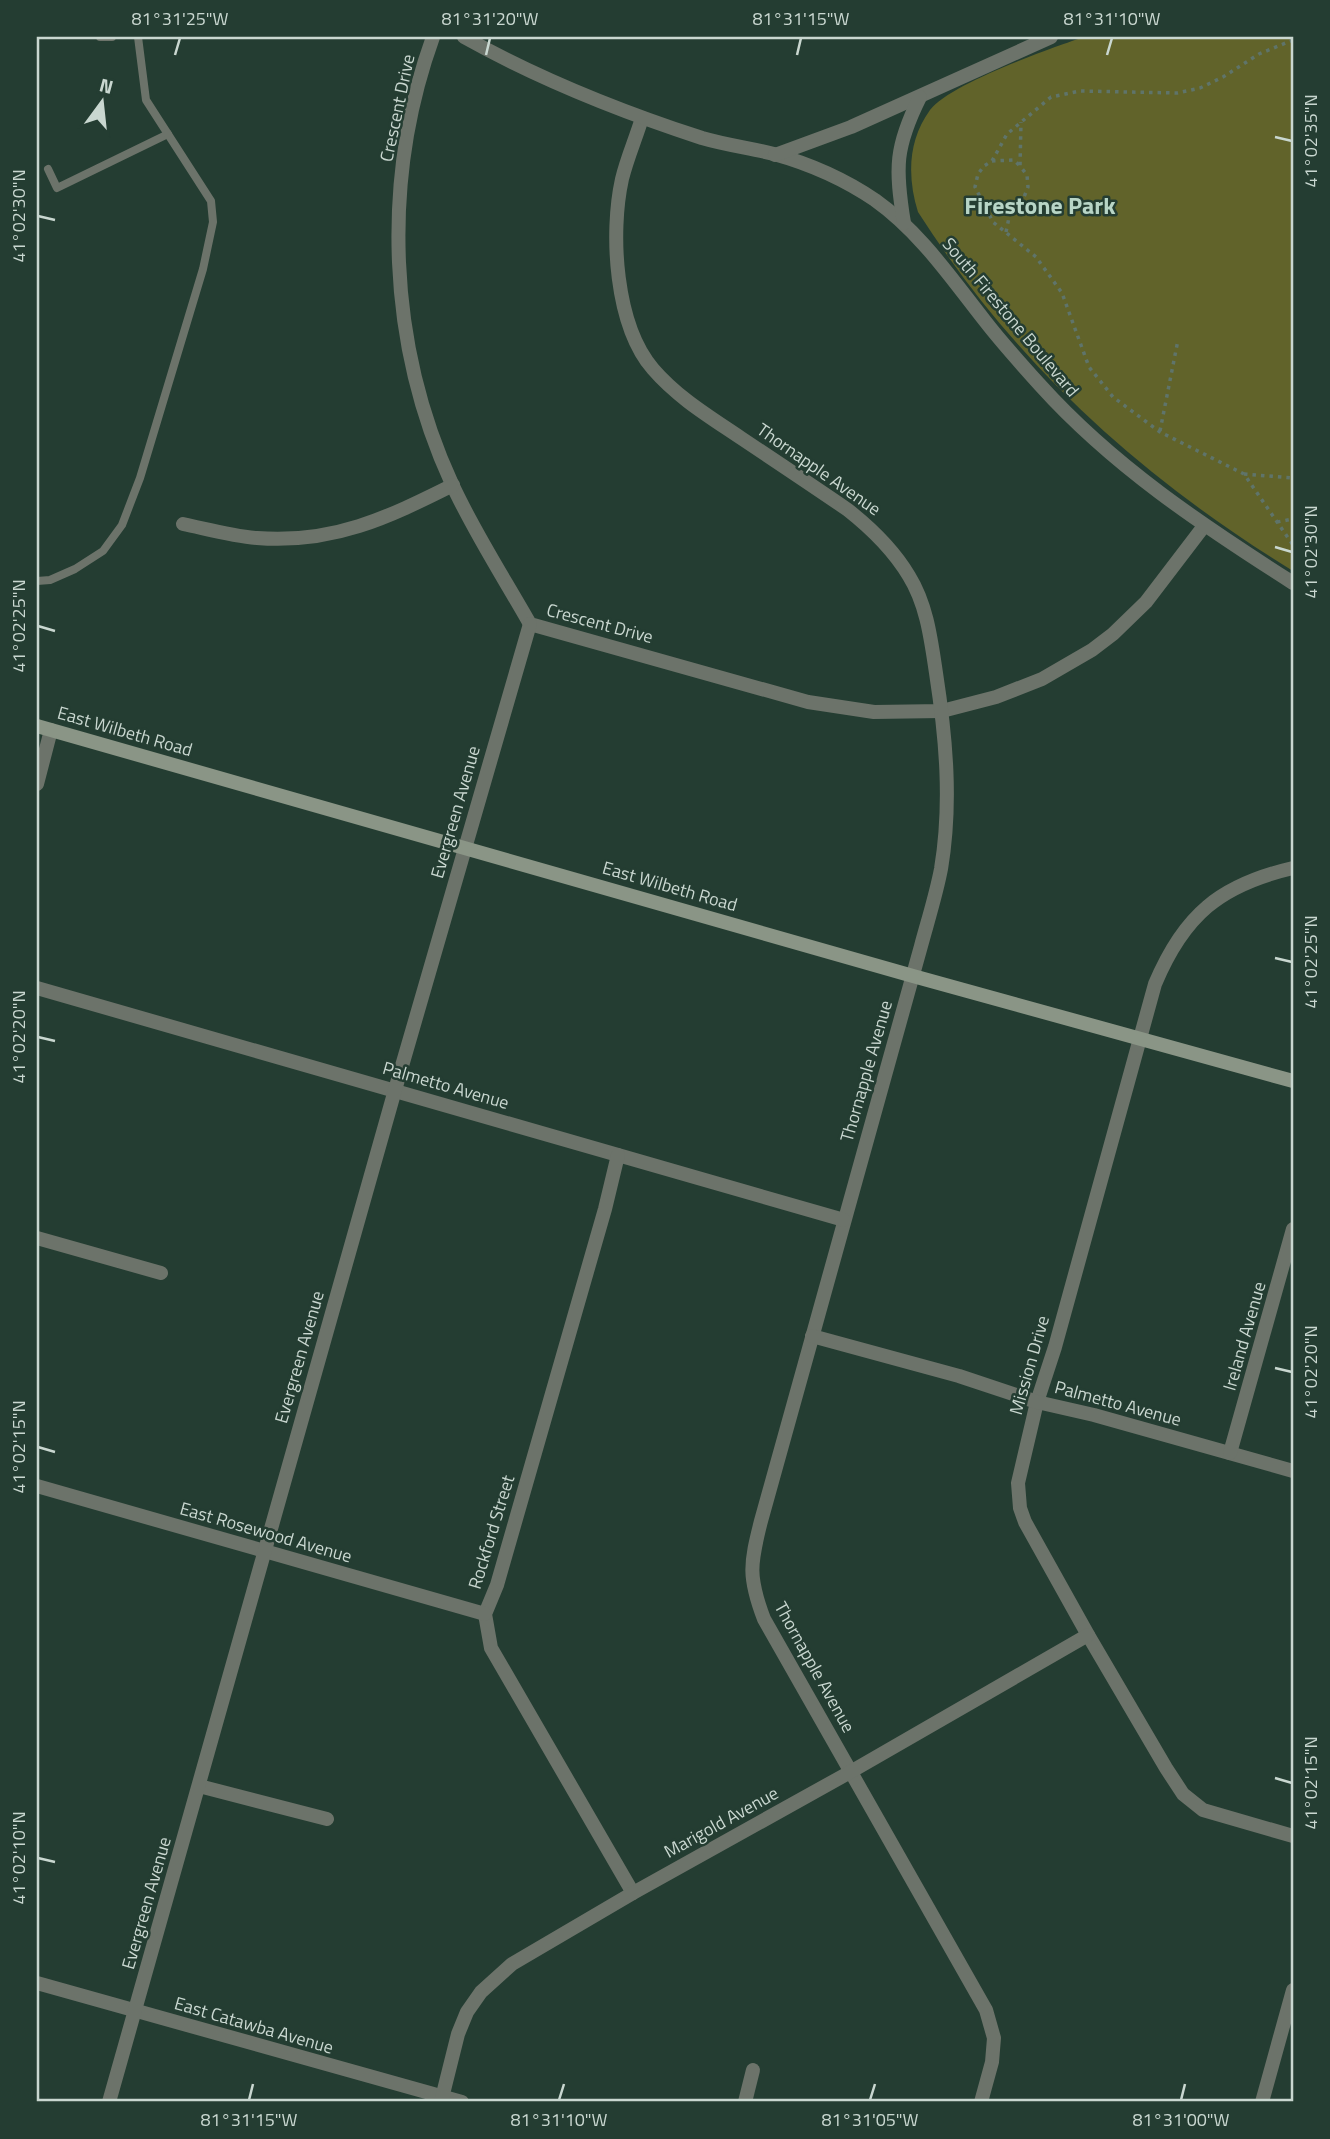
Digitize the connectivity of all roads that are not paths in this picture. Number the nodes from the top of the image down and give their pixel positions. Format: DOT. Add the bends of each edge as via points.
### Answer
graph roads {
  1 [pos="100,37"];
  2 [pos="112,37"];
  3 [pos="138,37"];
  4 [pos="433,37"];
  5 [pos="464,37"];
  6 [pos="1043,38"];
  7 [pos="920,97"];
  8 [pos="642,118"];
  9 [pos="168,134"];
  10 [pos="775,155"];
  11 [pos="48,169"];
  12 [pos="904,223"];
  13 [pos="453,485"];
  14 [pos="183,524"];
  15 [pos="1204,526"];
  16 [pos="37,581"];
  17 [pos="1293,583"];
  18 [pos="530,624"];
  19 [pos="942,711"];
  20 [pos="44,728"];
  21 [pos="37,784"];
  22 [pos="465,848"];
  23 [pos="1293,868"];
  24 [pos="913,976"];
  25 [pos="37,988"];
  26 [pos="1140,1039"];
  27 [pos="1293,1081"];
  28 [pos="395,1090"];
  29 [pos="618,1155"];
  30 [pos="844,1220"];
  31 [pos="1293,1229"];
  32 [pos="37,1238"];
  33 [pos="161,1273"];
  34 [pos="812,1335"];
  35 [pos="1037,1402"];
  36 [pos="1230,1453"];
  37 [pos="1293,1471"];
  38 [pos="37,1486"];
  39 [pos="265,1552"];
  40 [pos="485,1614"];
  41 [pos="1088,1635"];
  42 [pos="852,1771"];
  43 [pos="199,1786"];
  44 [pos="327,1819"];
  45 [pos="1293,1836"];
  46 [pos="632,1893"];
  47 [pos="37,1983"];
  48 [pos="1293,1990"];
  49 [pos="135,2011"];
  50 [pos="753,2070"];
  51 [pos="442,2100"];
  52 [pos="109,2102"];
  53 [pos="462,2102"];
  54 [pos="745,2102"];
  55 [pos="981,2102"];
  56 [pos="1262,2102"];
  1 -- 2 [label="lane"];
  3 -- 9 [label="lane" via="146,100"];
  4 -- 13 [label="street, Crescent Drive" via="408,132 399,199 398,268 415,377"];
  5 -- 8 [label="street, South Firestone Boulevard"];
  6 -- 7 [label="street"];
  7 -- 10 [label="street"];
  7 -- 12 [label="street" via="905,126 898,155"];
  8 -- 10 [label="street, South Firestone Boulevard"];
  8 -- 19 [label="street, Thornapple Avenue" via="618,205 618,274 633,334 651,367 685,401 848,510 892,550 910,577 927,621"];
  9 -- 11 [label="lane" via="57,188"];
  9 -- 16 [label="lane" via="211,201 213,222 203,269 141,478 122,525 103,551 75,569"];
  10 -- 12 [label="street, South Firestone Boulevard" via="845,181"];
  12 -- 15 [label="street, South Firestone Boulevard" via="1049,395 1129,469"];
  13 -- 14 [label="street" via="390,517 329,535 259,538"];
  13 -- 18 [label="street, Crescent Drive"];
  15 -- 17 [label="street, South Firestone Boulevard"];
  15 -- 19 [label="street, Crescent Drive" via="1146,602 1092,650 1042,679"];
  18 -- 19 [label="street, Crescent Drive" via="808,702 874,712"];
  18 -- 22 [label="street, Evergreen Avenue"];
  19 -- 24 [label="street, Thornapple Avenue" via="947,809 941,867"];
  20 -- 21 [label="street"];
  20 -- 22 [label="main road, East Wilbeth Road"];
  22 -- 24 [label="main road, East Wilbeth Road"];
  22 -- 28 [label="street, Evergreen Avenue"];
  23 -- 26 [label="street, Mission Drive" via="1240,884 1217,898 1183,931 1155,985"];
  24 -- 26 [label="main road, East Wilbeth Road"];
  24 -- 30 [label="street, Thornapple Avenue"];
  25 -- 28 [label="street, Palmetto Avenue"];
  26 -- 27 [label="main road, East Wilbeth Road"];
  26 -- 35 [label="street, Mission Drive"];
  28 -- 29 [label="street, Palmetto Avenue"];
  28 -- 39 [label="street, Evergreen Avenue"];
  29 -- 30 [label="street, Palmetto Avenue"];
  29 -- 40 [label="street, Rockford Street"];
  30 -- 34 [label="street, Thornapple Avenue"];
  31 -- 36 [label="street, Ireland Avenue"];
  32 -- 33 [label="street"];
  34 -- 35 [label="street, Palmetto Avenue"];
  34 -- 42 [label="street, Thornapple Avenue" via="755,1544 751,1579 764,1619"];
  35 -- 36 [label="street, Palmetto Avenue"];
  35 -- 41 [label="street, Mission Drive" via="1018,1483 1020,1508"];
  36 -- 37 [label="street, Palmetto Avenue"];
  38 -- 39 [label="street, East Rosewood Avenue"];
  39 -- 40 [label="street, East Rosewood Avenue"];
  39 -- 43 [label="street, Evergreen Avenue"];
  40 -- 46 [label="street, Rockford Street" via="492,1648"];
  41 -- 42 [label="street, Marigold Avenue"];
  41 -- 45 [label="street, Mission Drive" via="1183,1794 1203,1810"];
  42 -- 46 [label="street, Marigold Avenue"];
  42 -- 55 [label="street, Thornapple Avenue" via="986,2010 994,2038"];
  43 -- 44 [label="street"];
  43 -- 49 [label="street, Evergreen Avenue"];
  46 -- 51 [label="street, Marigold Avenue" via="512,1964 481,1992 458,2034"];
  47 -- 49 [label="street, East Catawba Avenue"];
  48 -- 56 [label="street"];
  49 -- 51 [label="street, East Catawba Avenue"];
  49 -- 52 [label="street, Evergreen Avenue"];
  50 -- 54 [label="street"];
  51 -- 53 [label="street, East Catawba Avenue"];
}
